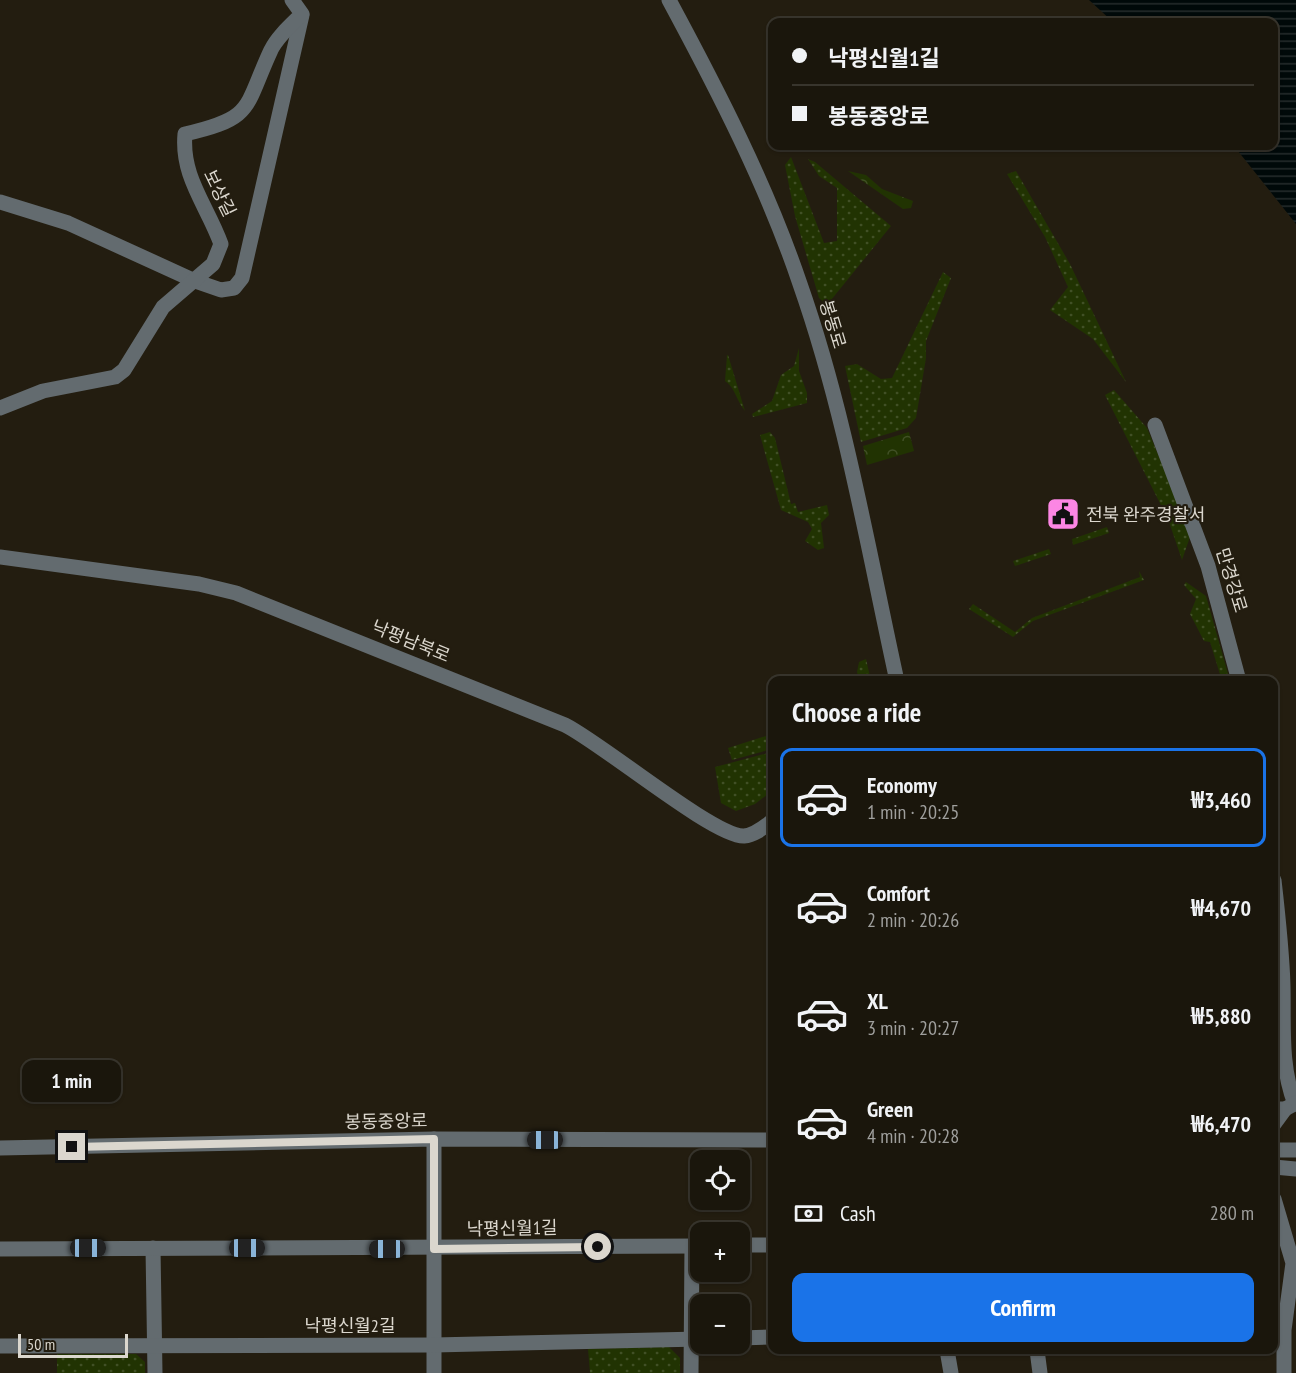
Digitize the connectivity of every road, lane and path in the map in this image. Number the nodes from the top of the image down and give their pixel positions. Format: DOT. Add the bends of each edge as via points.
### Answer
graph roads {
  1 [pos="292,0"];
  2 [pos="669,0"];
  3 [pos="303,7"];
  4 [pos="0,202"];
  5 [pos="195,281"];
  6 [pos="0,408"];
  7 [pos="1155,425"];
  8 [pos="0,557"];
  9 [pos="896,676"];
  10 [pos="1238,676"];
  11 [pos="768,824"];
  12 [pos="1278,923"];
  13 [pos="1287,1106"];
  14 [pos="1278,1118"];
  15 [pos="434,1139"];
  16 [pos="768,1140"];
  17 [pos="0,1148"];
  18 [pos="1278,1150"];
  19 [pos="1295,1150"];
  20 [pos="1278,1167"];
  21 [pos="1294,1169"];
  22 [pos="1278,1212"];
  23 [pos="750,1245"];
  24 [pos="768,1245"];
  25 [pos="690,1246"];
  26 [pos="153,1248"];
  27 [pos="0,1249"];
  28 [pos="434,1249"];
  29 [pos="1294,1263"];
  30 [pos="768,1337"];
  31 [pos="750,1338"];
  32 [pos="690,1339"];
  33 [pos="154,1344"];
  34 [pos="434,1345"];
  35 [pos="0,1346"];
  36 [pos="694,1354"];
  37 [pos="948,1354"];
  38 [pos="1038,1354"];
  39 [pos="154,1373"];
  40 [pos="434,1373"];
  41 [pos="691,1373"];
  42 [pos="951,1373"];
  43 [pos="1040,1373"];
  44 [pos="1284,1373"];
  1 -- 3 [label="street"];
  2 -- 9 [label="street, 봉동로" via="745,154 800,284 834,400"];
  3 -- 5 [label="street" via="242,278 234,288 221,290"];
  3 -- 5 [label="street, 보상길" via="271,50 249,104 222,124 185,134 185,163 190,180 221,244 213,264"];
  4 -- 5 [label="street" via="68,223"];
  5 -- 6 [label="street, 보상길" via="163,307 124,370 115,377 43,391"];
  7 -- 10 [label="street, 만경강로" via="1208,566"];
  8 -- 11 [label="street, 낙평남북로" via="199,584 236,593 565,725 731,834 745,836"];
  12 -- 13 [label="street"];
  13 -- 14 [label="street"];
  15 -- 16 [label="street, 봉동중앙로"];
  15 -- 17 [label="street, 봉동중앙로"];
  15 -- 28 [label="street"];
  18 -- 19 [label="street"];
  20 -- 21 [label="street"];
  22 -- 29 [label="street"];
  23 -- 24 [label="street"];
  25 -- 28 [label="street, 낙평신월1길"];
  26 -- 27 [label="street, 낙평신월1길"];
  26 -- 28 [label="street, 낙평신월1길"];
  26 -- 33 [label="street"];
  28 -- 34 [label="street"];
  29 -- 44 [label="street" via="1284,1330"];
  30 -- 31 [label="street"];
  32 -- 34 [label="street, 낙평신월2길"];
  33 -- 34 [label="street, 낙평신월2길"];
  33 -- 35 [label="street, 낙평신월2길"];
  33 -- 39 [label="street"];
  34 -- 40 [label="street"];
  36 -- 41 [label="street"];
  37 -- 42 [label="street"];
  38 -- 43 [label="street"];
}
